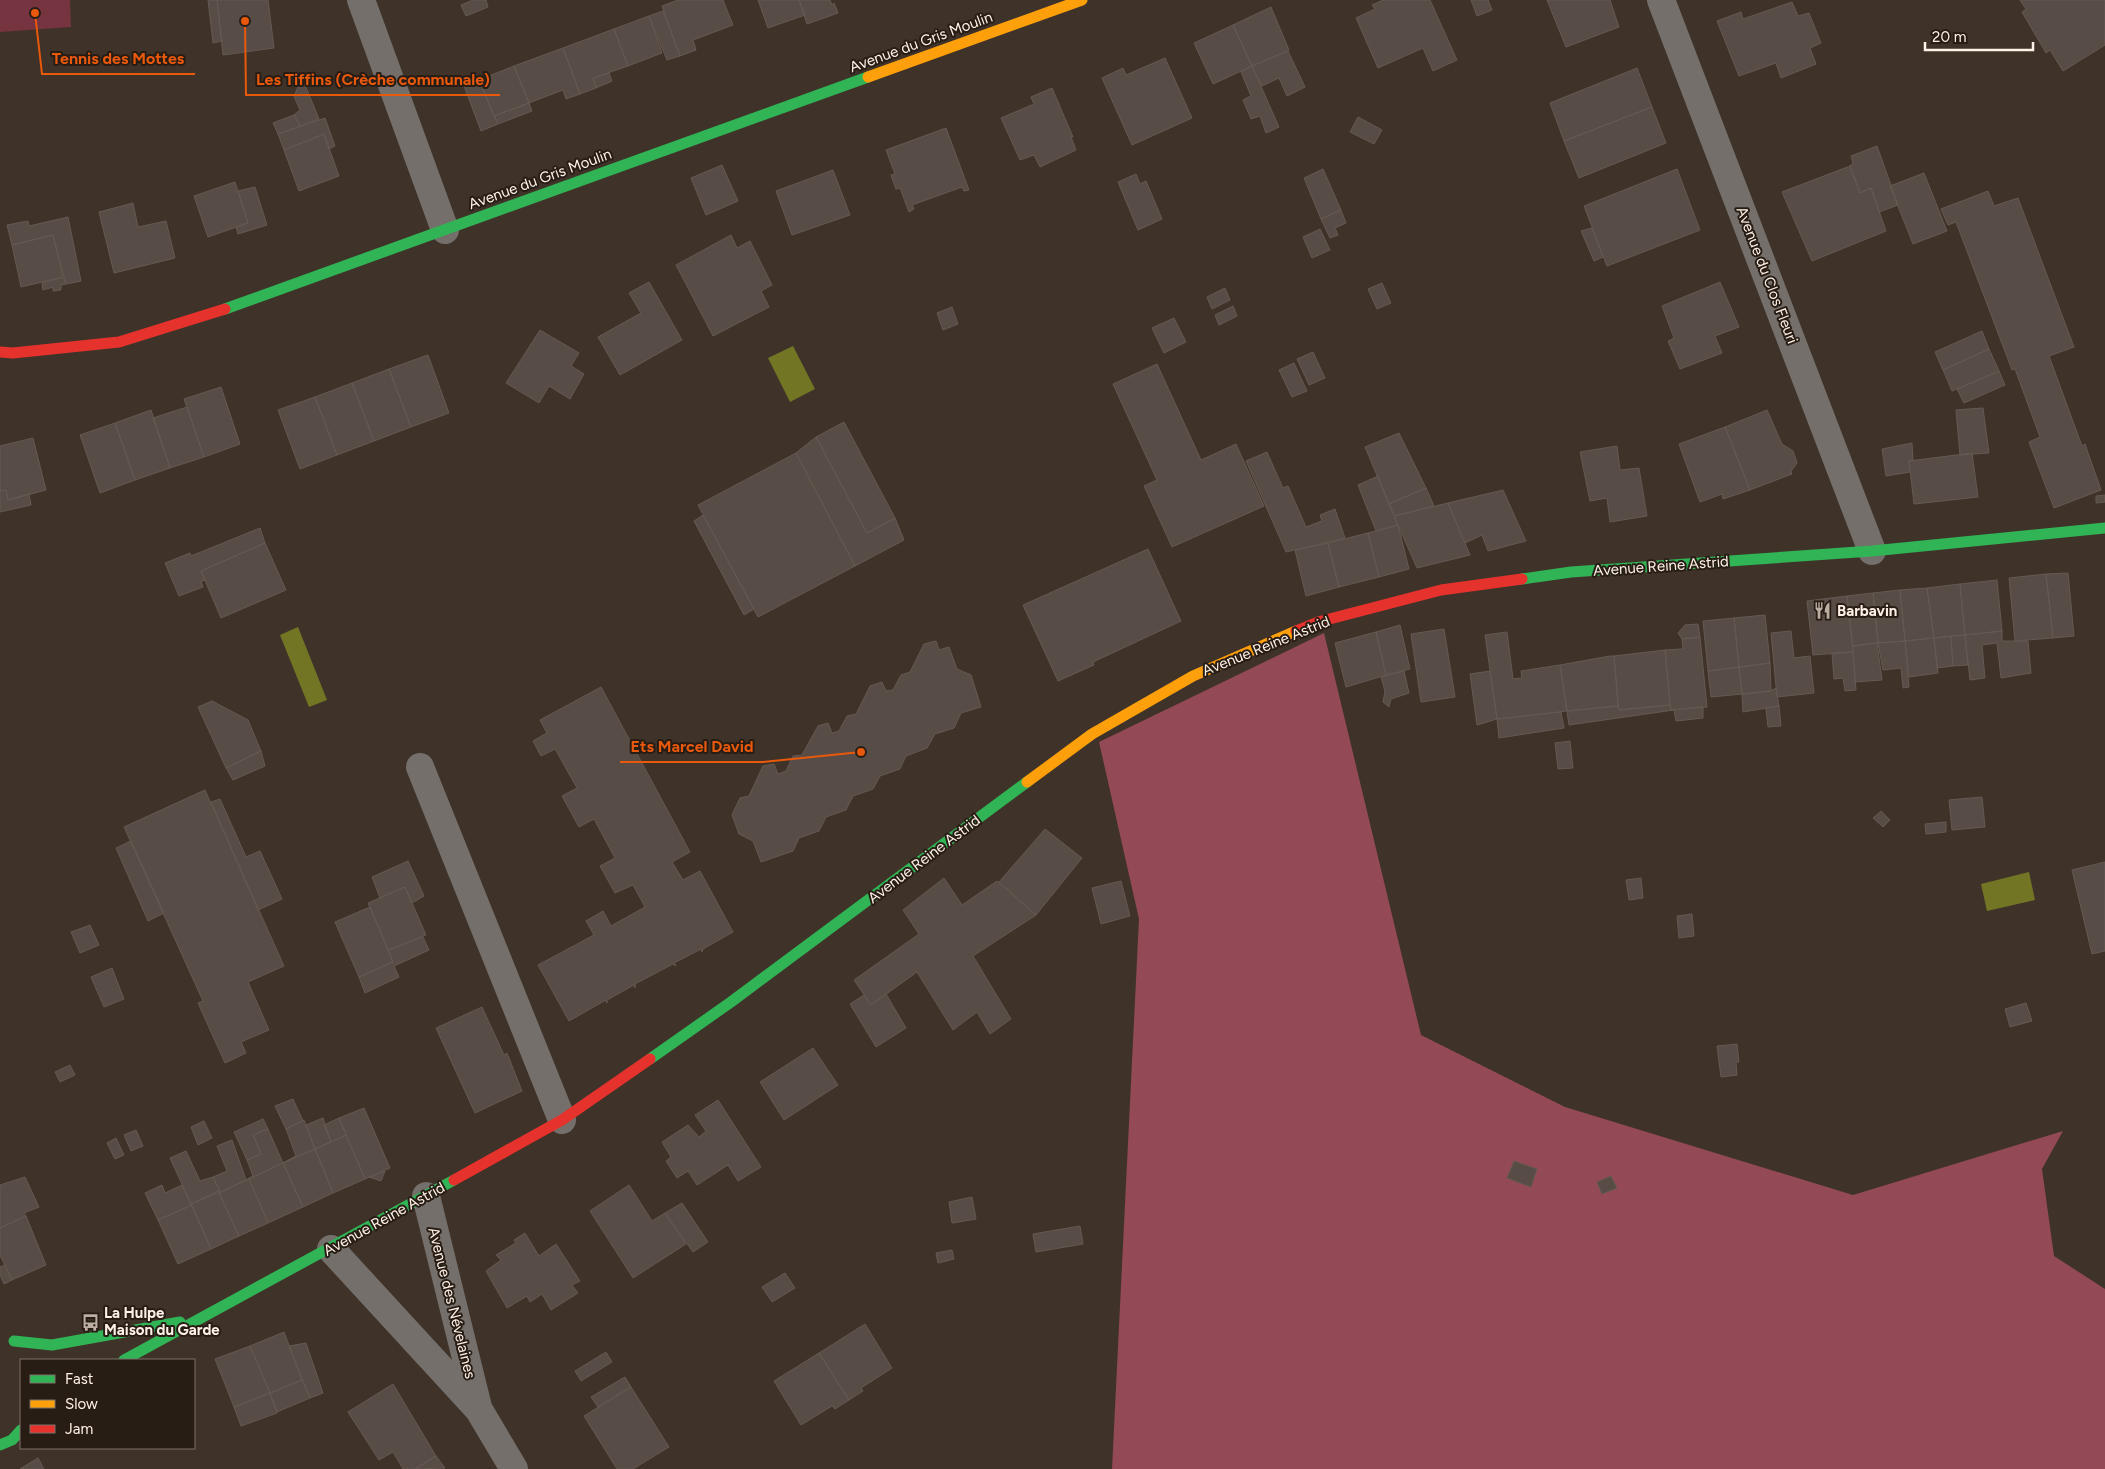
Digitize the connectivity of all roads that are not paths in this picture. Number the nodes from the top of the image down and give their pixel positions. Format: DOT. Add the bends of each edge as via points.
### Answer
graph roads {
  1 [pos="361,0"];
  2 [pos="1082,0"];
  3 [pos="1661,0"];
  4 [pos="445,230"];
  5 [pos="0,352"];
  6 [pos="2105,528"];
  7 [pos="1872,551"];
  8 [pos="420,767"];
  9 [pos="562,1120"];
  10 [pos="426,1196"];
  11 [pos="331,1249"];
  12 [pos="206,1316"];
  13 [pos="0,1333"];
  14 [pos="14,1341"];
  15 [pos="27,1353"];
  16 [pos="126,1359"];
  17 [pos="479,1410"];
  18 [pos="20,1431"];
  19 [pos="0,1445"];
  20 [pos="514,1469"];
  1 -- 4 [label="street"];
  2 -- 4 [label="main road, Avenue du Gris Moulin"];
  3 -- 7 [label="street, Avenue du Clos Fleuri"];
  4 -- 5 [label="main road, Avenue du Gris Moulin" via="227,308 119,342"];
  6 -- 7 [label="main road, Avenue Reine Astrid"];
  7 -- 9 [label="main road, Avenue Reine Astrid" via="1571,572 1441,590 1318,622 1211,668 1092,734 731,1002"];
  8 -- 9 [label="street"];
  9 -- 10 [label="main road, Avenue Reine Astrid"];
  10 -- 11 [label="main road, Avenue Reine Astrid"];
  10 -- 17 [label="street, Avenue des Névelaines"];
  11 -- 12 [label="main road, Avenue Reine Astrid"];
  11 -- 17 [label="street, Avenue des Névelaines"];
  12 -- 14 [label="main road, Avenue Reine Astrid" via="52,1345"];
  12 -- 16 [label="main road, Avenue Reine Astrid"];
  13 -- 14 [label="main road"];
  14 -- 15 [label="main road"];
  17 -- 20 [label="street, Avenue des Névelaines"];
  18 -- 19 [label="main road" via="12,1440"];
}
